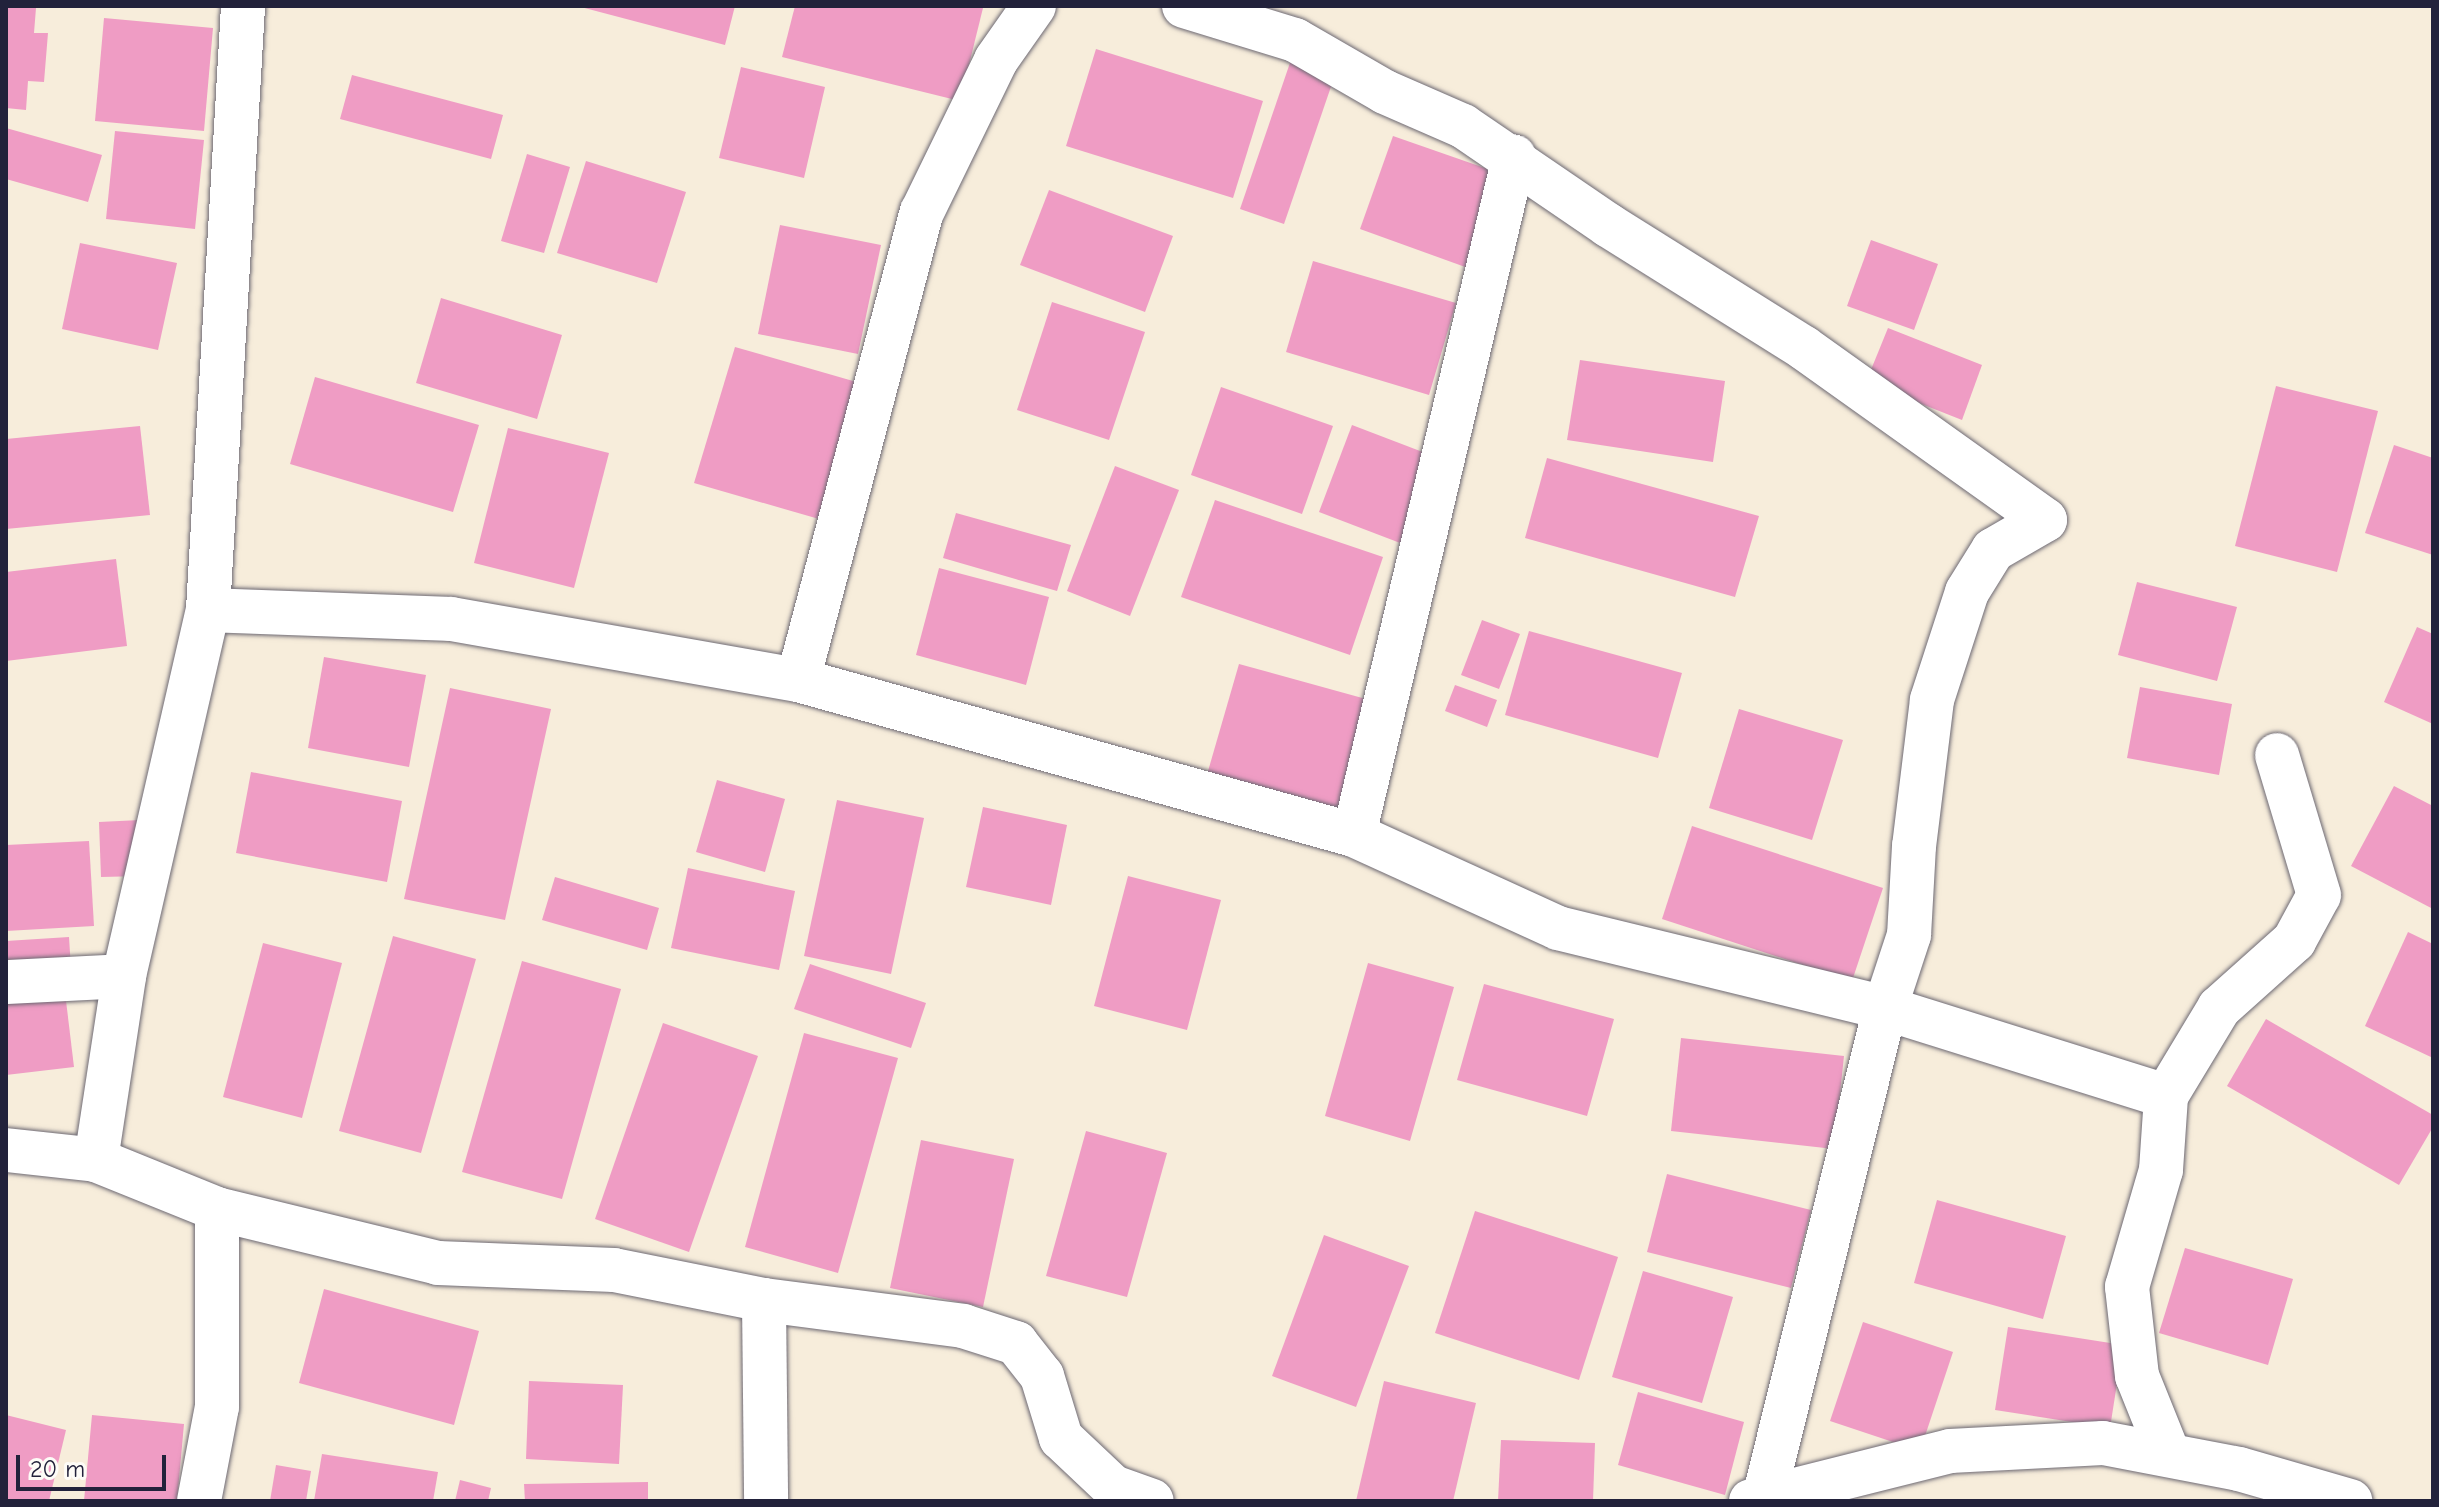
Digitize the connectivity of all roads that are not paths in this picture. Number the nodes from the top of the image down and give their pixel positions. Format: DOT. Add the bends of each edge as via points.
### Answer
graph roads {
  1 [pos="243,6"];
  2 [pos="1034,6"];
  3 [pos="1184,6"];
  4 [pos="1514,157"];
  5 [pos="208,610"];
  6 [pos="798,680"];
  7 [pos="2277,755"];
  8 [pos="1354,835"];
  9 [pos="124,976"];
  10 [pos="6,982"];
  11 [pos="1885,1008"];
  12 [pos="2166,1096"];
  13 [pos="6,1150"];
  14 [pos="96,1160"];
  15 [pos="217,1209"];
  16 [pos="764,1300"];
  17 [pos="2168,1453"];
  18 [pos="1758,1499"];
  19 [pos="199,1501"];
  20 [pos="766,1501"];
  21 [pos="1152,1501"];
  22 [pos="2350,1501"];
  1 -- 5 [label="street"];
  2 -- 6 [label="street" via="996,60 922,212"];
  3 -- 4 [label="street" via="1295,40"];
  4 -- 8 [label="street"];
  4 -- 11 [label="street" via="1608,225 1804,348 2045,520 1993,550 1967,592 1936,687 1914,846 1909,935"];
  5 -- 6 [label="street" via="451,619"];
  5 -- 9 [label="street"];
  6 -- 8 [label="street"];
  7 -- 12 [label="street" via="2319,895 2294,941 2219,1008"];
  8 -- 11 [label="street" via="1558,928"];
  9 -- 10 [label="street"];
  9 -- 14 [label="street"];
  11 -- 12 [label="street"];
  11 -- 18 [label="street"];
  12 -- 17 [label="street" via="2161,1170 2127,1287 2137,1376"];
  13 -- 14 [label="street"];
  14 -- 15 [label="street"];
  15 -- 16 [label="street" via="438,1263 614,1270"];
  15 -- 19 [label="street" via="217,1407"];
  16 -- 20 [label="street"];
  16 -- 21 [label="street" via="963,1326 1016,1343 1042,1376 1061,1438 1113,1487"];
  17 -- 18 [label="street" via="2103,1443 1950,1451"];
  17 -- 22 [label="street"];
}
